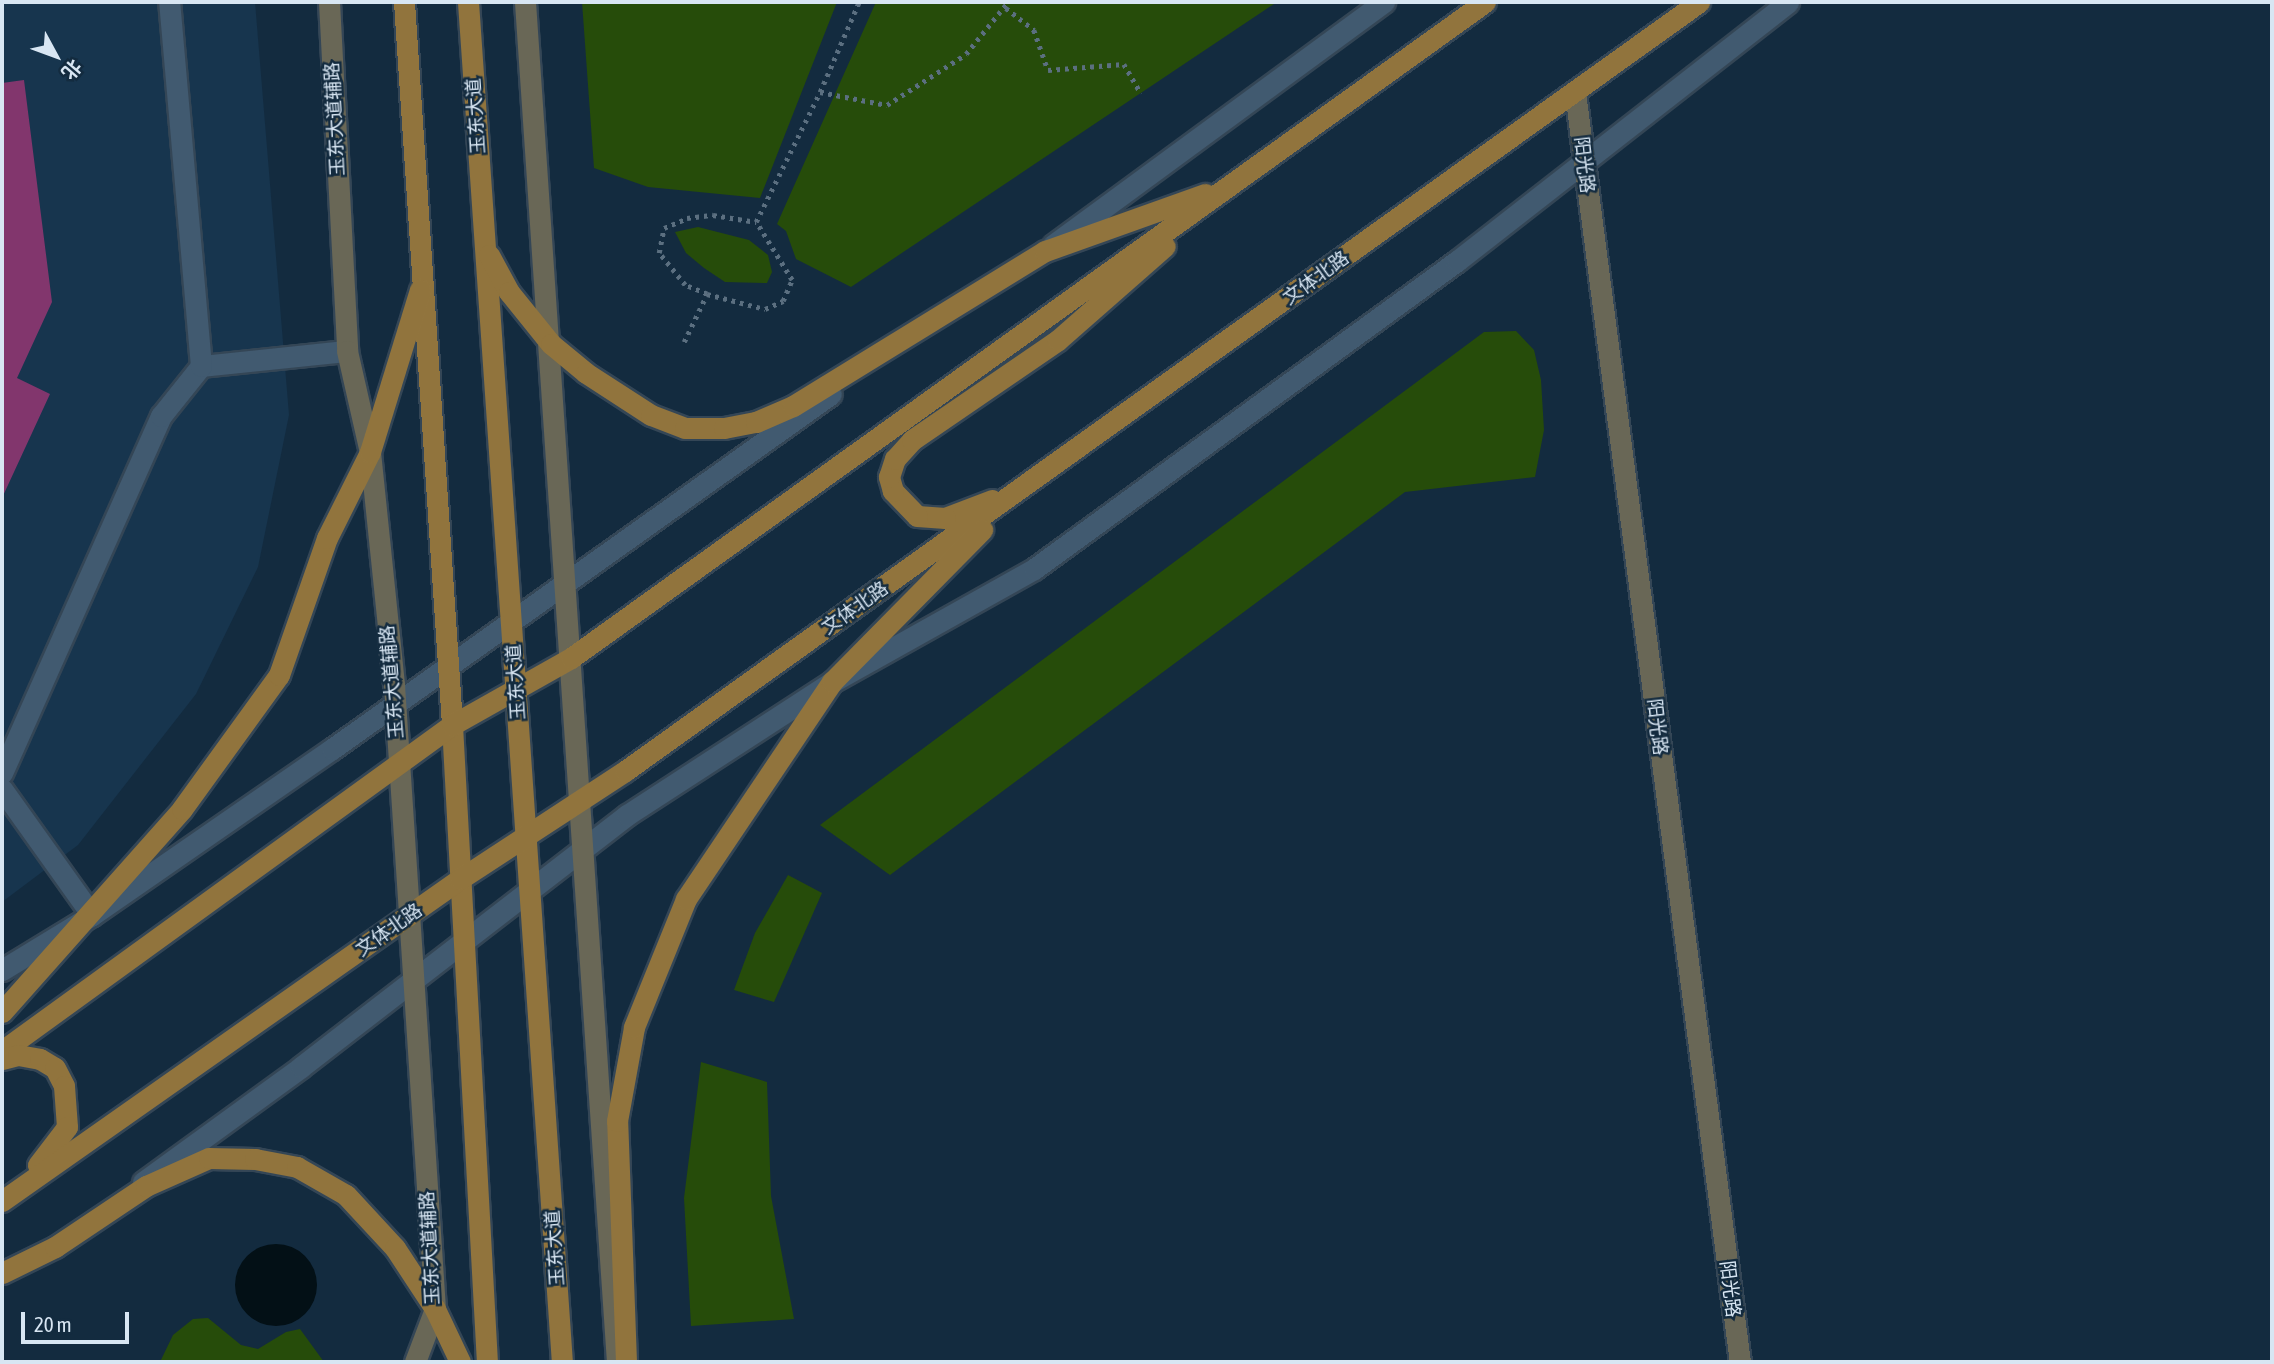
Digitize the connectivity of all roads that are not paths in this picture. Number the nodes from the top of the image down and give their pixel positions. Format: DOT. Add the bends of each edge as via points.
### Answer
graph roads {
  1 [pos="169,2"];
  2 [pos="330,2"];
  3 [pos="404,2"];
  4 [pos="468,2"];
  5 [pos="525,2"];
  6 [pos="1384,2"];
  7 [pos="1485,2"];
  8 [pos="1699,2"];
  9 [pos="1788,2"];
  10 [pos="1575,92"];
  11 [pos="1584,160"];
  12 [pos="1230,185"];
  13 [pos="485,247"];
  14 [pos="1045,251"];
  15 [pos="423,277"];
  16 [pos="551,344"];
  17 [pos="347,351"];
  18 [pos="201,366"];
  19 [pos="370,452"];
  20 [pos="1029,484"];
  21 [pos="566,584"];
  22 [pos="512,622"];
  23 [pos="571,658"];
  24 [pos="448,667"];
  25 [pos="832,682"];
  26 [pos="516,692"];
  27 [pos="395,705"];
  28 [pos="452,725"];
  29 [pos="399,763"];
  30 [pos="2,773"];
  31 [pos="2,789"];
  32 [pos="579,803"];
  33 [pos="526,837"];
  34 [pos="582,850"];
  35 [pos="460,879"];
  36 [pos="530,890"];
  37 [pos="92,915"];
  38 [pos="406,918"];
  39 [pos="462,942"];
  40 [pos="2,970"];
  41 [pos="412,981"];
  42 [pos="2,1012"];
  43 [pos="2,1051"];
  44 [pos="2,1059"];
  45 [pos="2,1198"];
  46 [pos="55,1247"];
  47 [pos="2,1273"];
  48 [pos="2,1283"];
  49 [pos="435,1309"];
  50 [pos="415,1362"];
  51 [pos="460,1362"];
  52 [pos="487,1362"];
  53 [pos="562,1362"];
  54 [pos="617,1362"];
  55 [pos="626,1362"];
  56 [pos="1740,1362"];
  1 -- 18 [label="lane"];
  2 -- 17 [label="street, 玉东大道辅路"];
  3 -- 15 [label="main road"];
  4 -- 13 [label="main road, 玉东大道"];
  5 -- 16 [label="street"];
  6 -- 14 [label="lane"];
  7 -- 12 [label="main road"];
  8 -- 10 [label="main road, 文体北路"];
  9 -- 11 [label="lane"];
  10 -- 11 [label="street, 阳光路"];
  10 -- 20 [label="main road, 文体北路"];
  11 -- 25 [label="lane" via="1457,261 1034,569"];
  11 -- 56 [label="street, 阳光路"];
  12 -- 14 [label="main road"];
  12 -- 20 [label="main road" via="1058,340 912,440 895,459 889,477 902,505 932,520"];
  12 -- 23 [label="main road"];
  13 -- 16 [label="main road" via="509,292"];
  13 -- 22 [label="main road, 玉东大道"];
  14 -- 16 [label="main road" via="793,406 756,422 685,428 625,399"];
  14 -- 21 [label="lane" via="790,421"];
  15 -- 19 [label="main road"];
  15 -- 24 [label="main road"];
  16 -- 21 [label="street"];
  17 -- 18 [label="lane"];
  17 -- 19 [label="street, 玉东大道辅路"];
  18 -- 30 [label="lane" via="161,416"];
  19 -- 27 [label="street, 玉东大道辅路"];
  19 -- 37 [label="main road" via="327,538 279,675 182,809"];
  20 -- 25 [label="main road"];
  20 -- 32 [label="main road, 文体北路"];
  21 -- 22 [label="lane"];
  21 -- 23 [label="street"];
  22 -- 24 [label="lane"];
  22 -- 26 [label="main road, 玉东大道"];
  23 -- 26 [label="main road"];
  23 -- 32 [label="street"];
  24 -- 27 [label="lane"];
  24 -- 28 [label="main road"];
  25 -- 34 [label="lane" via="627,815"];
  25 -- 55 [label="main road" via="686,899 634,1027 617,1121"];
  26 -- 28 [label="main road"];
  26 -- 33 [label="main road, 玉东大道"];
  27 -- 29 [label="street, 玉东大道辅路"];
  27 -- 37 [label="lane"];
  28 -- 29 [label="main road"];
  28 -- 35 [label="main road"];
  29 -- 38 [label="street, 玉东大道辅路"];
  29 -- 43 [label="main road"];
  31 -- 37 [label="lane"];
  32 -- 33 [label="main road, 文体北路"];
  32 -- 34 [label="street"];
  33 -- 35 [label="main road, 文体北路"];
  33 -- 36 [label="main road, 玉东大道"];
  34 -- 36 [label="lane"];
  34 -- 54 [label="street"];
  35 -- 38 [label="main road, 文体北路"];
  35 -- 39 [label="main road"];
  36 -- 39 [label="lane"];
  36 -- 53 [label="main road, 玉东大道"];
  37 -- 40 [label="lane"];
  37 -- 42 [label="main road"];
  38 -- 41 [label="street, 玉东大道辅路"];
  38 -- 45 [label="main road, 文体北路"];
  39 -- 41 [label="lane"];
  39 -- 52 [label="main road"];
  41 -- 46 [label="lane"];
  41 -- 49 [label="street, 玉东大道辅路"];
  44 -- 45 [label="main road" via="19,1055 55,1068 68,1110 67,1127 55,1146"];
  46 -- 47 [label="main road"];
  46 -- 48 [label="lane"];
  46 -- 49 [label="main road" via="146,1186 209,1158 255,1159 297,1167 346,1195 395,1248"];
  49 -- 50 [label="street, 玉东大道辅路"];
  49 -- 51 [label="main road"];
}
